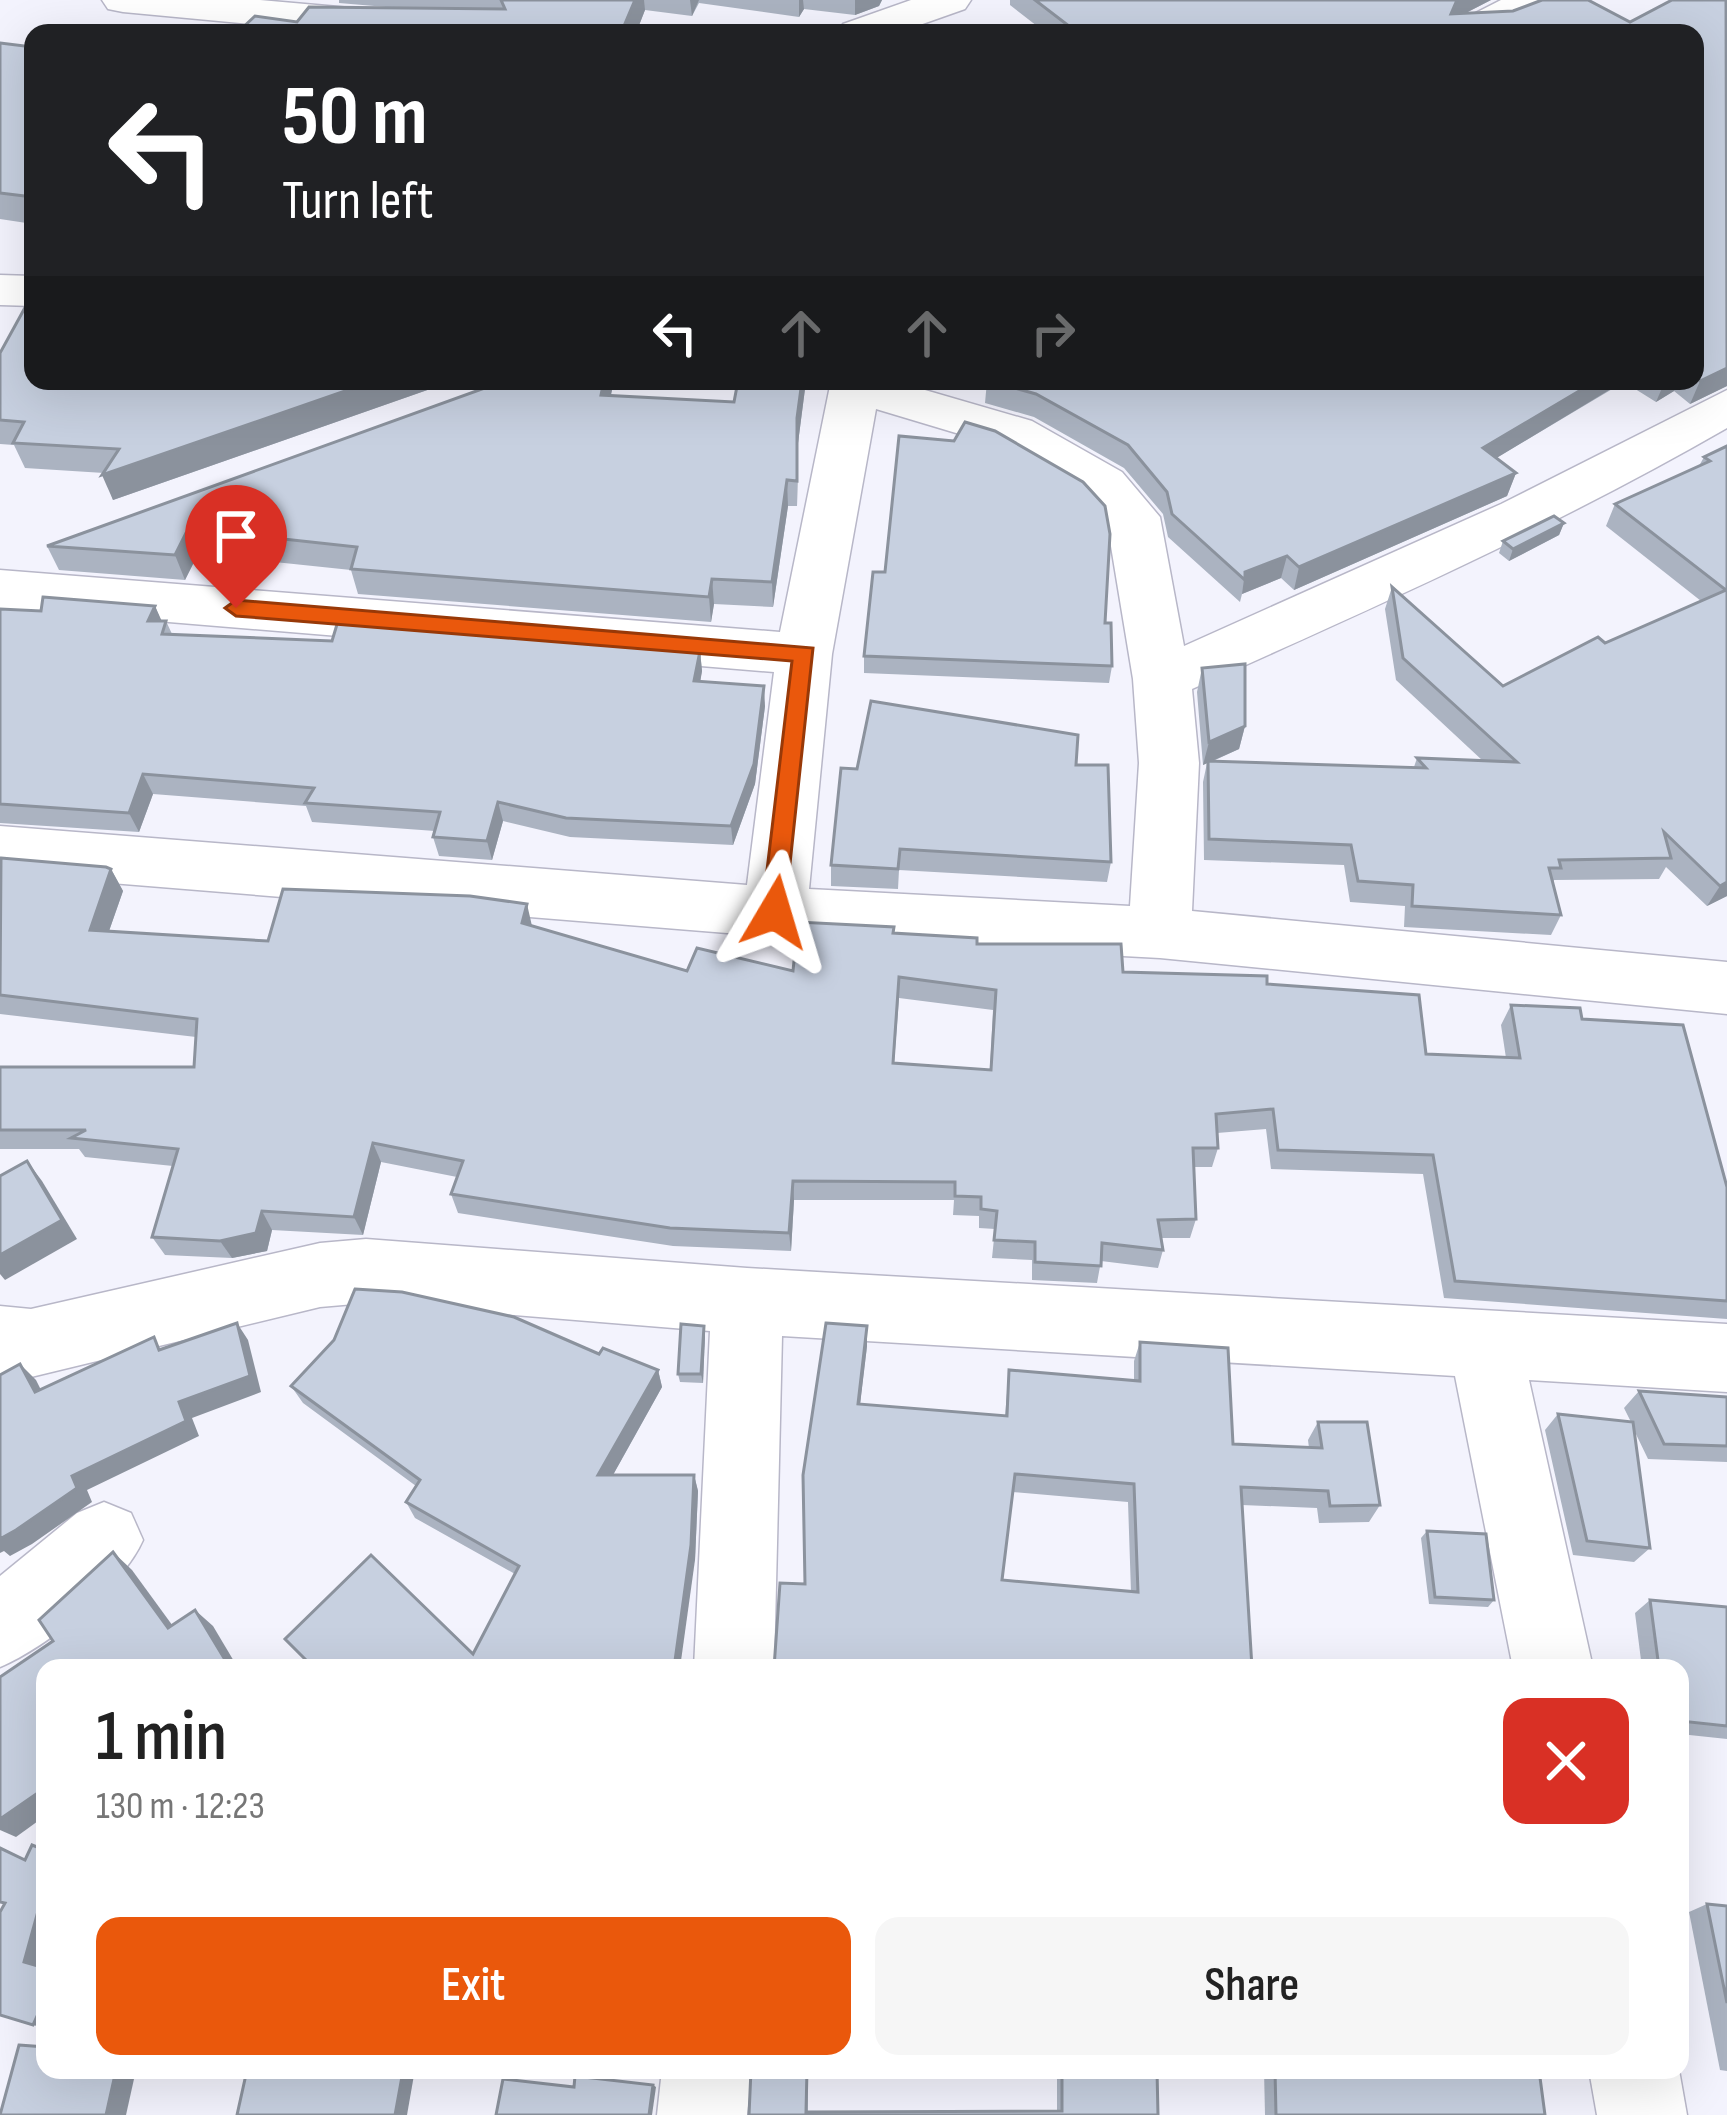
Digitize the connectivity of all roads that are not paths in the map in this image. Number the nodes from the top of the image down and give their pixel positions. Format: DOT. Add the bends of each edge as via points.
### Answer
graph roads {
  1 [pos="123,0"];
  2 [pos="950,0"];
  3 [pos="1533,0"];
  4 [pos="386,24"];
  5 [pos="883,24"];
  6 [pos="1486,24"];
  7 [pos="854,390"];
  8 [pos="874,390"];
  9 [pos="1727,406"];
  10 [pos="68,541"];
  11 [pos="0,565"];
  12 [pos="0,589"];
  13 [pos="804,654"];
  14 [pos="1162,679"];
  15 [pos="0,850"];
  16 [pos="775,912"];
  17 [pos="1160,932"];
  18 [pos="1727,988"];
  19 [pos="747,1301"];
  20 [pos="0,1340"];
  21 [pos="1485,1346"];
  22 [pos="1727,1358"];
  23 [pos="104,1540"];
  24 [pos="0,1627"];
  25 [pos="734,1659"];
  26 [pos="1550,1659"];
  27 [pos="706,2079"];
  28 [pos="1636,2079"];
  29 [pos="702,2115"];
  30 [pos="1642,2115"];
  1 -- 4 [label="street"];
  2 -- 5 [label="street"];
  3 -- 6 [label="street"];
  7 -- 13 [label="street"];
  8 -- 14 [label="street" via="1014,433 1103,484 1133,517"];
  9 -- 14 [label="street" via="1601,476"];
  10 -- 11 [label="street"];
  12 -- 13 [label="street"];
  13 -- 16 [label="street"];
  14 -- 17 [label="street" via="1169,763"];
  15 -- 16 [label="street"];
  16 -- 17 [label="street"];
  17 -- 18 [label="street"];
  19 -- 20 [label="street" via="366,1271 31,1343"];
  19 -- 21 [label="street"];
  19 -- 25 [label="street"];
  21 -- 22 [label="street"];
  21 -- 26 [label="street"];
  23 -- 24 [label="street"];
  27 -- 29 [label="street"];
  28 -- 30 [label="street"];
}
